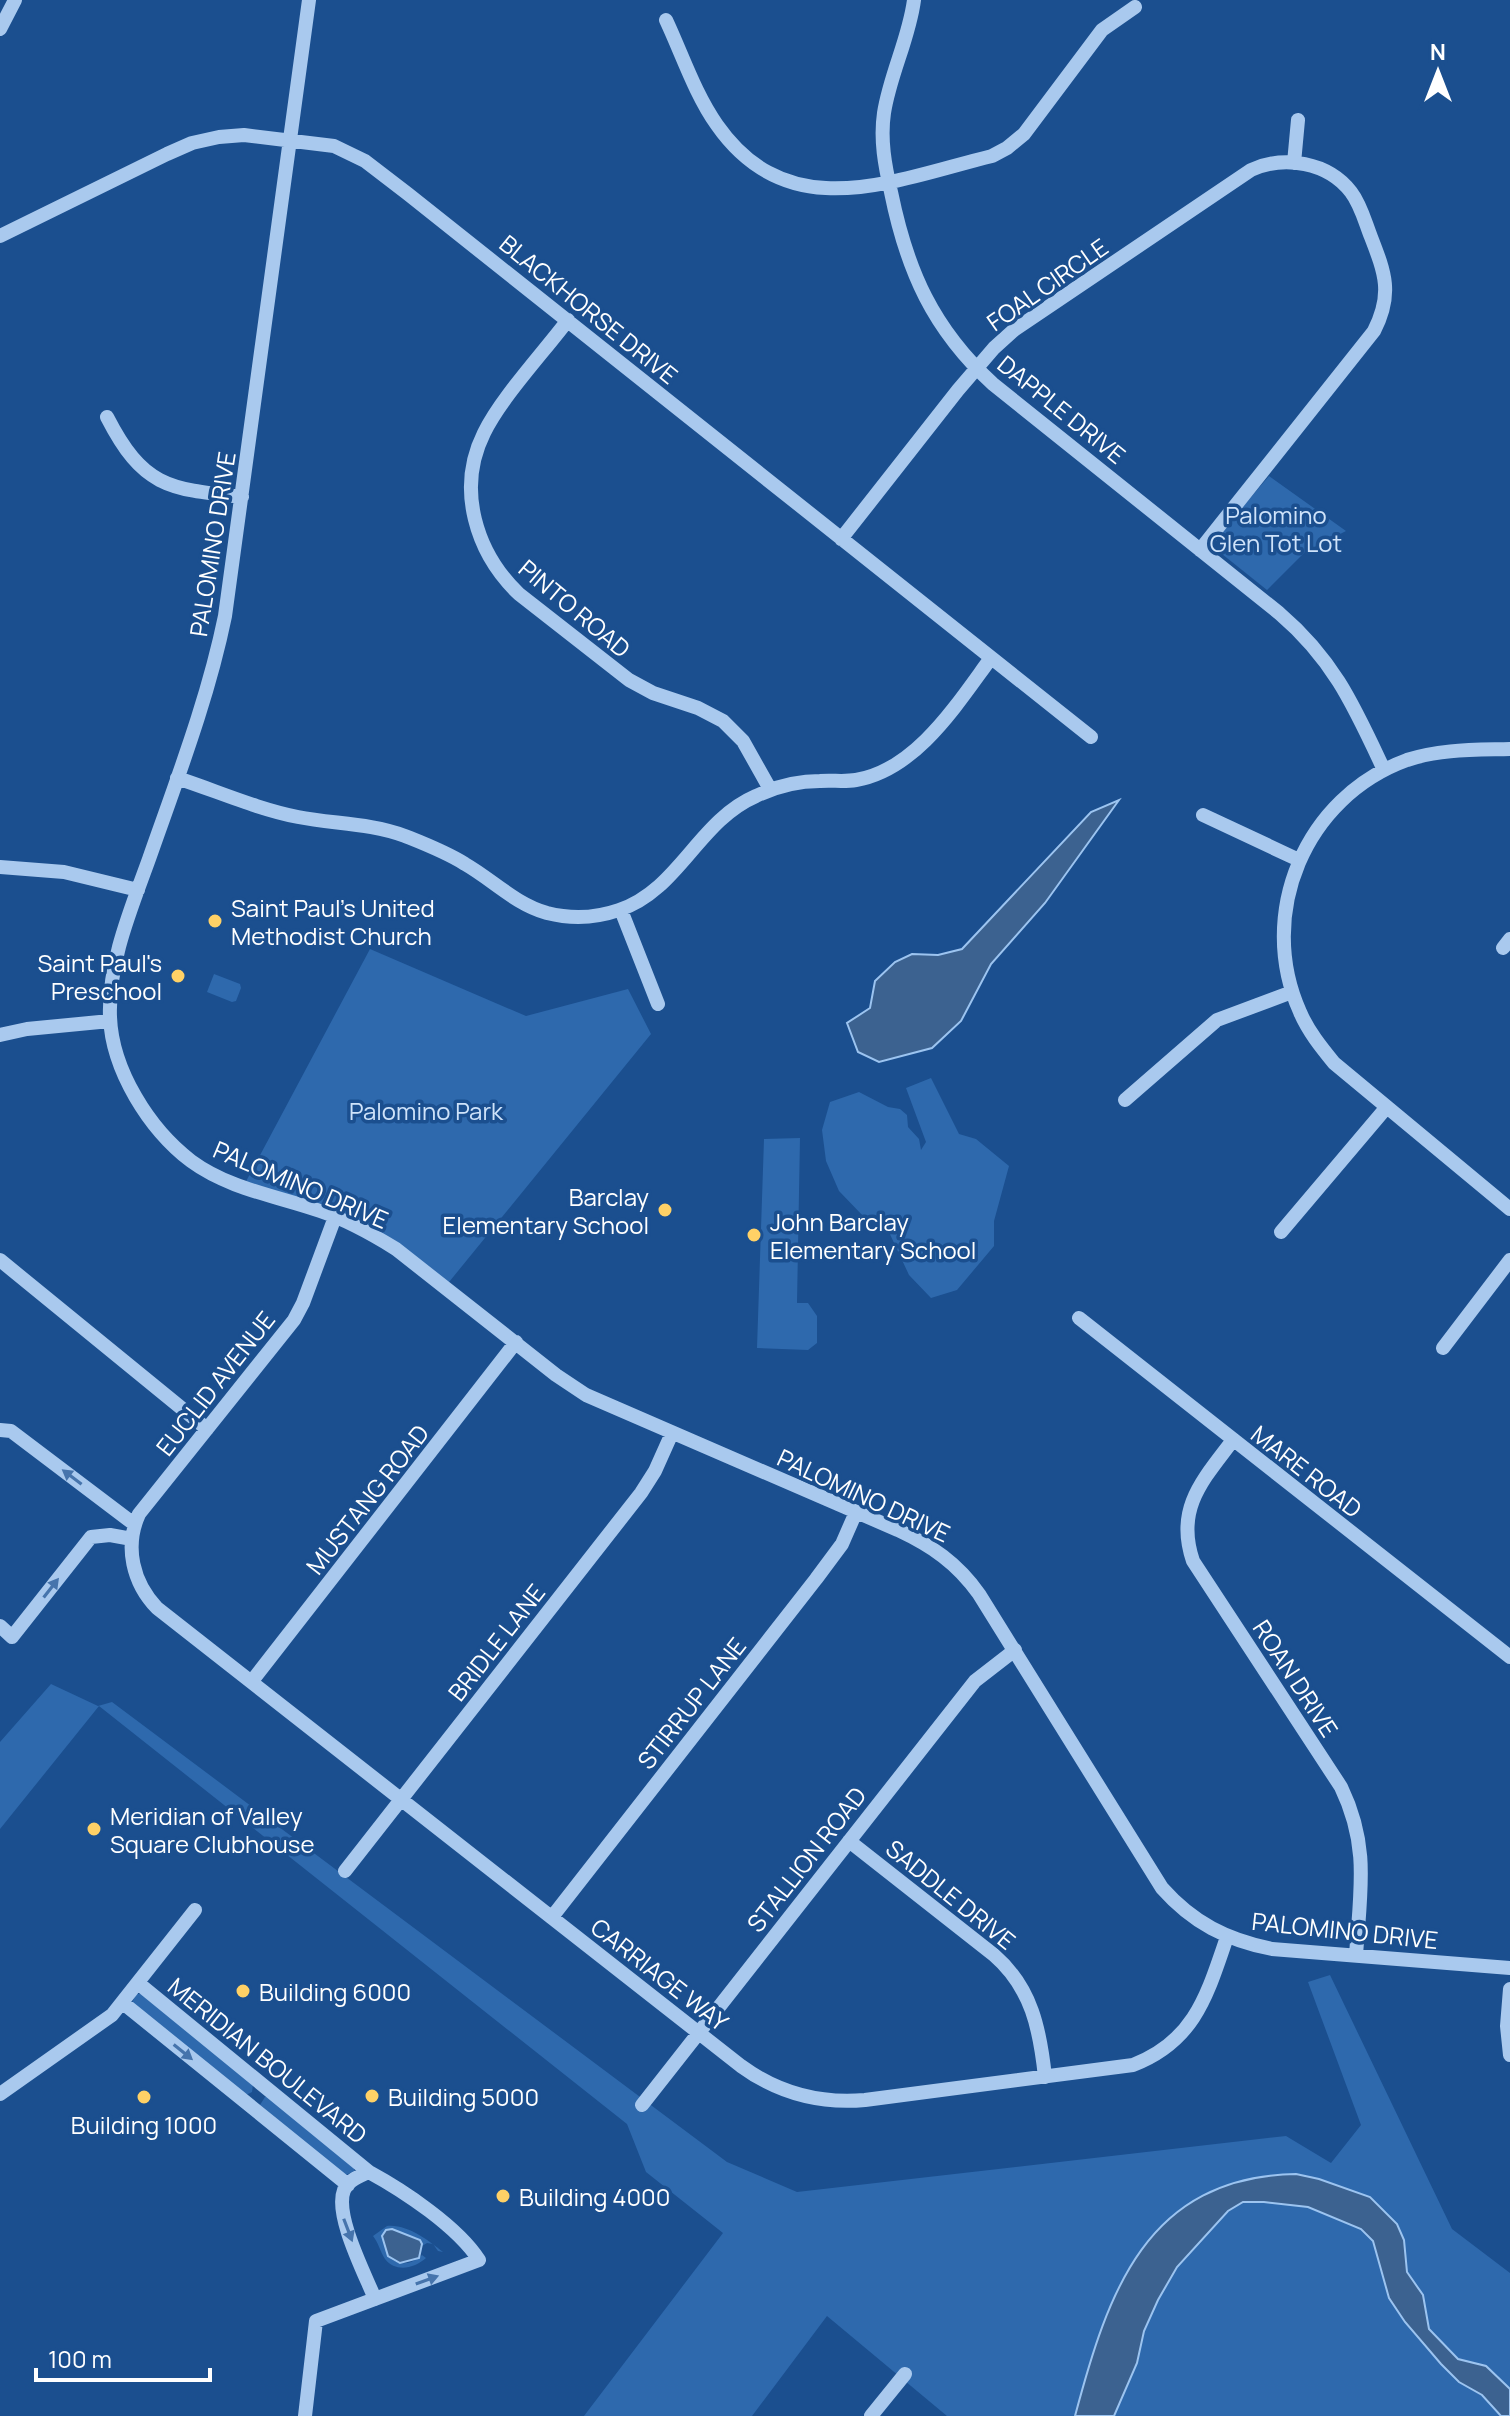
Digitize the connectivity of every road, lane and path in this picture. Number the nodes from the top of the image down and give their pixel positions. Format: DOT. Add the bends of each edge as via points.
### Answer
graph roads {
  1 [pos="15,0"];
  2 [pos="309,0"];
  3 [pos="914,0"];
  4 [pos="1135,7"];
  5 [pos="666,20"];
  6 [pos="0,29"];
  7 [pos="1298,120"];
  8 [pos="289,139"];
  9 [pos="1294,163"];
  10 [pos="888,182"];
  11 [pos="0,236"];
  12 [pos="568,320"];
  13 [pos="976,368"];
  14 [pos="107,417"];
  15 [pos="242,497"];
  16 [pos="841,539"];
  17 [pos="1200,550"];
  18 [pos="991,658"];
  19 [pos="1091,737"];
  20 [pos="1510,749"];
  21 [pos="1384,770"];
  22 [pos="177,778"];
  23 [pos="770,789"];
  24 [pos="1203,815"];
  25 [pos="1299,860"];
  26 [pos="0,867"];
  27 [pos="138,890"];
  28 [pos="621,910"];
  29 [pos="1292,992"];
  30 [pos="658,1004"];
  31 [pos="110,1021"];
  32 [pos="0,1035"];
  33 [pos="1125,1100"];
  34 [pos="1386,1108"];
  35 [pos="1510,1209"];
  36 [pos="335,1217"];
  37 [pos="1281,1232"];
  38 [pos="0,1260"];
  39 [pos="1510,1260"];
  40 [pos="1079,1318"];
  41 [pos="516,1342"];
  42 [pos="1443,1348"];
  43 [pos="207,1429"];
  44 [pos="0,1430"];
  45 [pos="672,1433"];
  46 [pos="1233,1440"];
  47 [pos="856,1512"];
  48 [pos="133,1537"];
  49 [pos="0,1626"];
  50 [pos="1015,1650"];
  51 [pos="1510,1657"];
  52 [pos="252,1681"];
  53 [pos="401,1799"];
  54 [pos="849,1841"];
  55 [pos="345,1871"];
  56 [pos="195,1910"];
  57 [pos="552,1917"];
  58 [pos="1227,1937"];
  59 [pos="1356,1956"];
  60 [pos="1510,1968"];
  61 [pos="138,1983"];
  62 [pos="1510,1989"];
  63 [pos="123,2003"];
  64 [pos="699,2032"];
  65 [pos="1510,2055"];
  66 [pos="1045,2077"];
  67 [pos="0,2094"];
  68 [pos="642,2105"];
  69 [pos="369,2172"];
  70 [pos="348,2185"];
  71 [pos="375,2299"];
  72 [pos="905,2374"];
  73 [pos="305,2416"];
  74 [pos="871,2416"];
  1 -- 6 [label="street"];
  2 -- 8 [label="street, PALOMINO DRIVE"];
  3 -- 10 [label="street, DAPPLE DRIVE" via="884,112"];
  4 -- 10 [label="street" via="1102,30 1024,134 1007,148"];
  5 -- 10 [label="street" via="715,123 759,167 820,189 850,190"];
  7 -- 9 [label="street"];
  8 -- 11 [label="street, BLACKHORSE DRIVE" via="244,135 192,143"];
  8 -- 12 [label="street, BLACKHORSE DRIVE" via="334,146 365,161"];
  8 -- 15 [label="street, PALOMINO DRIVE"];
  9 -- 13 [label="street, FOAL CIRCLE" via="1266,163 1239,177 1014,330"];
  9 -- 17 [label="street, FOAL CIRCLE" via="1326,171 1352,193 1382,266 1385,302 1374,331"];
  10 -- 13 [label="street, DAPPLE DRIVE" via="918,285 941,327"];
  12 -- 16 [label="street, BLACKHORSE DRIVE"];
  12 -- 23 [label="street, PINTO ROAD" via="478,445 471,493 485,551 519,594 618,673 653,693 711,714 733,730"];
  13 -- 16 [label="street, FOAL CIRCLE"];
  13 -- 17 [label="street, DAPPLE DRIVE"];
  14 -- 15 [label="street" via="135,463 157,480 178,489"];
  15 -- 22 [label="street, PALOMINO DRIVE" via="214,668"];
  16 -- 18 [label="street, BLACKHORSE DRIVE"];
  17 -- 21 [label="street, DAPPLE DRIVE" via="1320,653 1351,699"];
  18 -- 19 [label="street, BLACKHORSE DRIVE"];
  18 -- 23 [label="street" via="920,747 896,766 852,780"];
  20 -- 21 [label="street" via="1429,754"];
  21 -- 25 [label="street" via="1339,802"];
  22 -- 27 [label="street, PALOMINO DRIVE"];
  22 -- 28 [label="street" via="279,813 404,836 447,854 519,902 551,914 586,917"];
  23 -- 28 [label="street" via="731,810 666,880"];
  24 -- 25 [label="street"];
  25 -- 29 [label="street" via="1283,922"];
  26 -- 27 [label="street" via="64,872"];
  27 -- 31 [label="street, PALOMINO DRIVE" via="116,959"];
  28 -- 30 [label="street"];
  29 -- 33 [label="street" via="1217,1020"];
  29 -- 34 [label="street" via="1317,1042"];
  31 -- 32 [label="street"];
  31 -- 36 [label="street, PALOMINO DRIVE" via="129,1083 176,1148 235,1185"];
  34 -- 35 [label="street"];
  34 -- 37 [label="street"];
  36 -- 41 [label="street, PALOMINO DRIVE" via="396,1249"];
  36 -- 43 [label="street, EUCLID AVENUE" via="294,1320"];
  38 -- 43 [label="street"];
  39 -- 42 [label="street"];
  40 -- 46 [label="street, MARE ROAD"];
  41 -- 45 [label="street, PALOMINO DRIVE" via="586,1395"];
  41 -- 52 [label="street, MUSTANG ROAD"];
  43 -- 48 [label="street, EUCLID AVENUE" via="139,1514"];
  48 -- 44 [label="street, one-way" via="11,1431"];
  45 -- 47 [label="street, PALOMINO DRIVE"];
  45 -- 53 [label="street, BRIDLE LANE" via="641,1493"];
  46 -- 51 [label="street, MARE ROAD"];
  46 -- 59 [label="street, ROAN DRIVE" via="1192,1500 1189,1548 1351,1807 1362,1863"];
  47 -- 50 [label="street, PALOMINO DRIVE" via="928,1544 951,1561"];
  47 -- 57 [label="street, STIRRUP LANE" via="842,1544 816,1579"];
  49 -- 48 [label="street, one-way" via="12,1637 91,1537"];
  48 -- 52 [label="street, CARRIAGE WAY" via="135,1574 149,1600"];
  50 -- 54 [label="street, STALLION ROAD" via="975,1681"];
  50 -- 58 [label="street, PALOMINO DRIVE" via="1162,1888 1193,1918"];
  52 -- 53 [label="street, CARRIAGE WAY"];
  53 -- 55 [label="street, BRIDLE LANE"];
  53 -- 57 [label="street, CARRIAGE WAY"];
  54 -- 64 [label="street, STALLION ROAD"];
  54 -- 66 [label="street, SADDLE DRIVE" via="1015,1977 1034,2012"];
  56 -- 61 [label="street"];
  57 -- 64 [label="street, CARRIAGE WAY"];
  58 -- 59 [label="street, PALOMINO DRIVE" via="1272,1949"];
  58 -- 66 [label="street, CARRIAGE WAY" via="1201,2007 1173,2043 1133,2065"];
  59 -- 60 [label="street, PALOMINO DRIVE"];
  61 -- 63 [label="street"];
  61 -- 69 [label="street, MERIDIAN BOULEVARD"];
  62 -- 65 [label="street"];
  63 -- 67 [label="street" via="105,2022"];
  63 -- 70 [label="street, MERIDIAN BOULEVARD, one-way"];
  64 -- 66 [label="street, CARRIAGE WAY" via="772,2085 829,2101"];
  64 -- 68 [label="street, STALLION ROAD"];
  69 -- 70 [label="street, MERIDIAN BOULEVARD"];
  71 -- 69 [label="street, MERIDIAN BOULEVARD, one-way" via="479,2260 464,2239"];
  70 -- 71 [label="street, one-way" via="342,2210"];
  71 -- 73 [label="street, MERIDIAN BOULEVARD" via="316,2321"];
  72 -- 74 [label="street"];
}
